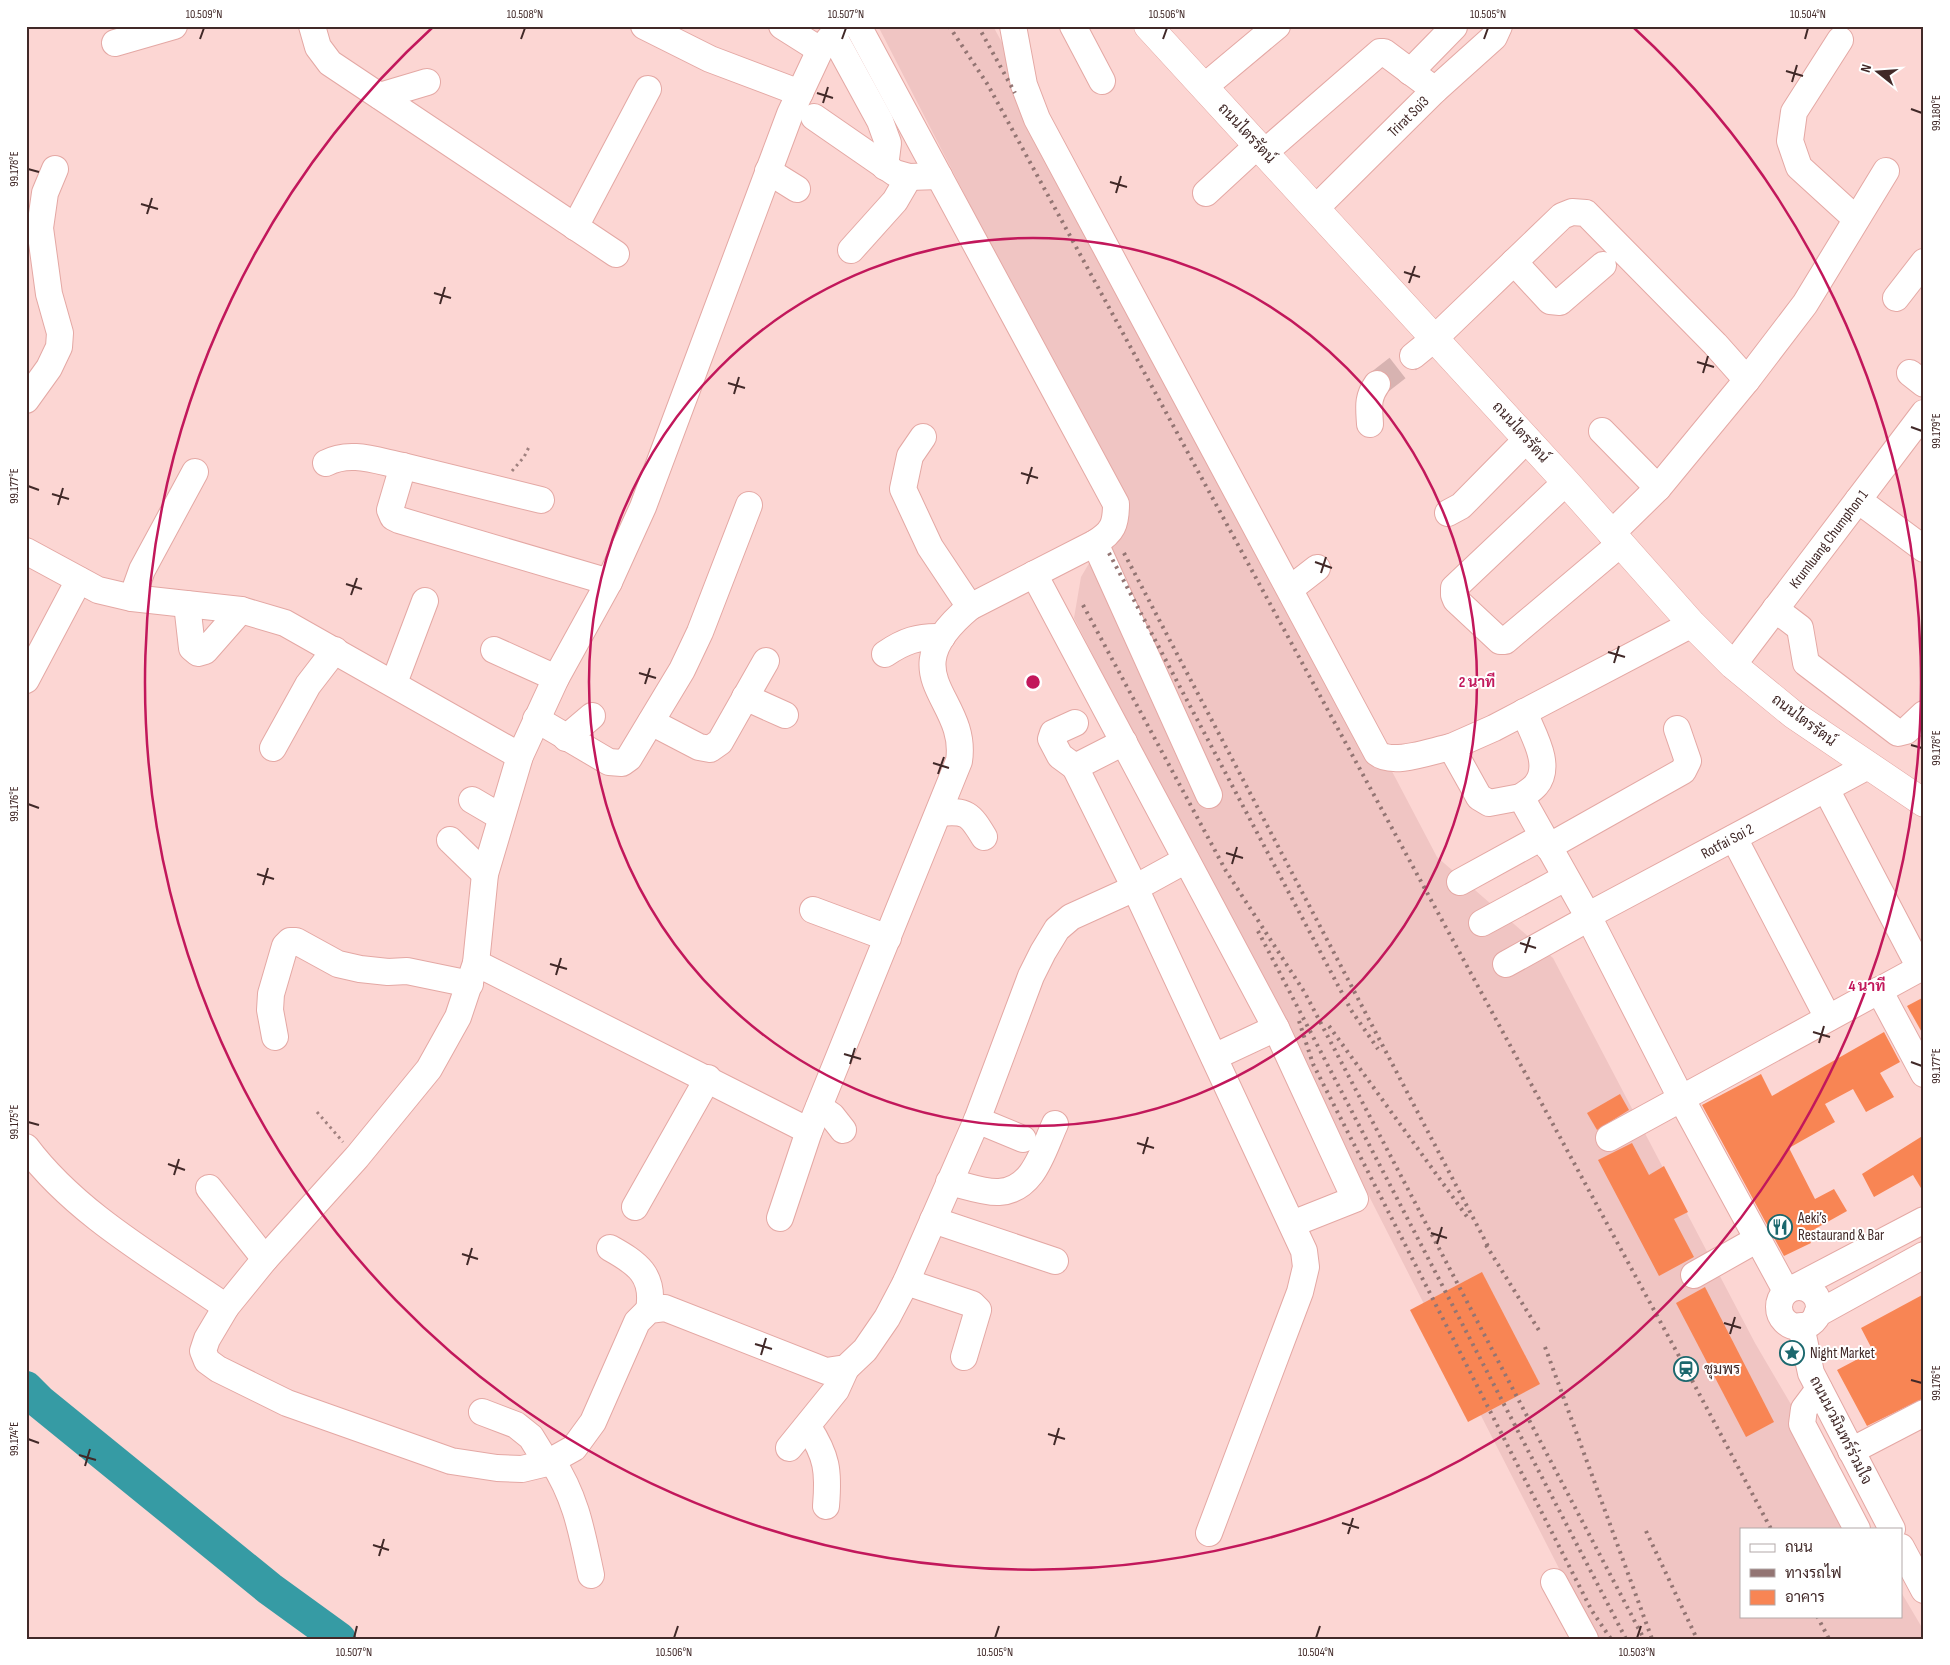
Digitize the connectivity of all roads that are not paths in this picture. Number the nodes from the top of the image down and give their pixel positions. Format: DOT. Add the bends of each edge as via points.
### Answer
graph roads {
  1 [pos="174,26"];
  2 [pos="312,26"];
  3 [pos="782,26"];
  4 [pos="858,26"];
  5 [pos="1014,26"];
  6 [pos="1148,26"];
  7 [pos="1277,26"];
  8 [pos="1499,26"];
  9 [pos="649,27"];
  10 [pos="1454,27"];
  11 [pos="1079,29"];
  12 [pos="831,37"];
  13 [pos="1840,40"];
  14 [pos="115,43"];
  15 [pos="1410,72"];
  16 [pos="1102,81"];
  17 [pos="427,82"];
  18 [pos="1204,87"];
  19 [pos="648,89"];
  20 [pos="1435,90"];
  21 [pos="800,93"];
  22 [pos="380,96"];
  23 [pos="814,117"];
  24 [pos="1261,149"];
  25 [pos="885,167"];
  26 [pos="55,169"];
  27 [pos="768,171"];
  28 [pos="1886,171"];
  29 [pos="939,176"];
  30 [pos="909,177"];
  31 [pos="797,189"];
  32 [pos="1206,193"];
  33 [pos="1316,208"];
  34 [pos="1856,219"];
  35 [pos="575,227"];
  36 [pos="851,250"];
  37 [pos="616,254"];
  38 [pos="1514,262"];
  39 [pos="1924,262"];
  40 [pos="1603,265"];
  41 [pos="1896,298"];
  42 [pos="1435,338"];
  43 [pos="1413,356"];
  44 [pos="1746,380"];
  45 [pos="1377,384"];
  46 [pos="26,400"];
  47 [pos="1924,413"];
  48 [pos="1370,424"];
  49 [pos="1602,431"];
  50 [pos="923,437"];
  51 [pos="1527,439"];
  52 [pos="326,463"];
  53 [pos="403,466"];
  54 [pos="195,472"];
  55 [pos="1566,482"];
  56 [pos="1658,488"];
  57 [pos="541,500"];
  58 [pos="1858,500"];
  59 [pos="749,505"];
  60 [pos="1448,513"];
  61 [pos="1616,539"];
  62 [pos="1095,543"];
  63 [pos="1922,545"];
  64 [pos="26,551"];
  65 [pos="1317,568"];
  66 [pos="1034,574"];
  67 [pos="79,580"];
  68 [pos="609,582"];
  69 [pos="1290,588"];
  70 [pos="132,598"];
  71 [pos="425,601"];
  72 [pos="187,604"];
  73 [pos="970,606"];
  74 [pos="1776,609"];
  75 [pos="241,610"];
  76 [pos="1692,624"];
  77 [pos="942,637"];
  78 [pos="334,650"];
  79 [pos="494,650"];
  80 [pos="885,654"];
  81 [pos="766,661"];
  82 [pos="1733,665"];
  83 [pos="556,678"];
  84 [pos="26,680"];
  85 [pos="394,683"];
  86 [pos="745,698"];
  87 [pos="1524,712"];
  88 [pos="1924,714"];
  89 [pos="785,715"];
  90 [pos="592,716"];
  91 [pos="536,719"];
  92 [pos="651,722"];
  93 [pos="1075,723"];
  94 [pos="1677,729"];
  95 [pos="566,738"];
  96 [pos="1124,742"];
  97 [pos="273,748"];
  98 [pos="1451,748"];
  99 [pos="520,756"];
  100 [pos="1868,766"];
  101 [pos="1075,767"];
  102 [pos="1826,788"];
  103 [pos="1209,795"];
  104 [pos="1521,797"];
  105 [pos="1922,799"];
  106 [pos="472,800"];
  107 [pos="939,813"];
  108 [pos="501,817"];
  109 [pos="984,837"];
  110 [pos="1734,838"];
  111 [pos="450,840"];
  112 [pos="1545,842"];
  113 [pos="1186,860"];
  114 [pos="485,874"];
  115 [pos="1566,878"];
  116 [pos="1460,882"];
  117 [pos="1135,888"];
  118 [pos="813,910"];
  119 [pos="1588,917"];
  120 [pos="1482,923"];
  121 [pos="888,938"];
  122 [pos="1506,964"];
  123 [pos="1922,967"];
  124 [pos="473,974"];
  125 [pos="1879,990"];
  126 [pos="1828,1018"];
  127 [pos="1276,1028"];
  128 [pos="275,1037"];
  129 [pos="1214,1058"];
  130 [pos="1924,1074"];
  131 [pos="708,1078"];
  132 [pos="1681,1098"];
  133 [pos="819,1107"];
  134 [pos="976,1120"];
  135 [pos="1054,1124"];
  136 [pos="843,1130"];
  137 [pos="809,1131"];
  138 [pos="1609,1138"];
  139 [pos="1023,1139"];
  140 [pos="26,1147"];
  141 [pos="950,1182"];
  142 [pos="209,1188"];
  143 [pos="635,1207"];
  144 [pos="780,1218"];
  145 [pos="933,1220"];
  146 [pos="1924,1220"];
  147 [pos="1292,1224"];
  148 [pos="1756,1240"];
  149 [pos="610,1248"];
  150 [pos="1924,1255"];
  151 [pos="265,1259"];
  152 [pos="1055,1261"];
  153 [pos="1694,1275"];
  154 [pos="906,1282"];
  155 [pos="1792,1289"];
  156 [pos="226,1307"];
  157 [pos="649,1310"];
  158 [pos="1809,1320"];
  159 [pos="964,1356"];
  160 [pos="846,1368"];
  161 [pos="1819,1388"];
  162 [pos="482,1412"];
  163 [pos="1924,1413"];
  164 [pos="808,1427"];
  165 [pos="789,1448"];
  166 [pos="1850,1450"];
  167 [pos="549,1462"];
  168 [pos="826,1506"];
  169 [pos="1856,1528"];
  170 [pos="1891,1528"];
  171 [pos="1209,1533"];
  172 [pos="1902,1550"];
  173 [pos="591,1574"];
  174 [pos="1554,1582"];
  175 [pos="1918,1590"];
  176 [pos="1586,1639"];
  1 -- 14 [label="street"];
  2 -- 22 [label="street" via="318,47 330,63"];
  3 -- 12 [label="street"];
  4 -- 29 [label="street"];
  5 -- 69 [label="street" via="1024,85 1037,119"];
  6 -- 18 [label="main road, ถนนไตรรัตน์"];
  7 -- 18 [label="street"];
  8 -- 20 [label="street, Trirat Soi3" via="1494,37"];
  9 -- 21 [label="street" via="710,59"];
  10 -- 15 [label="street"];
  11 -- 16 [label="street"];
  12 -- 21 [label="street"];
  12 -- 25 [label="street" via="880,121 888,143"];
  13 -- 34 [label="street" via="1794,112 1790,141 1799,167"];
  15 -- 20 [label="street"];
  15 -- 24 [label="street" via="1380,52"];
  17 -- 22 [label="street"];
  18 -- 24 [label="main road, ถนนไตรรัตน์"];
  19 -- 35 [label="street"];
  20 -- 33 [label="street, Trirat Soi3"];
  21 -- 27 [label="street"];
  22 -- 35 [label="street"];
  23 -- 25 [label="street"];
  24 -- 32 [label="street"];
  24 -- 33 [label="main road, ถนนไตรรัตน์"];
  25 -- 30 [label="street"];
  26 -- 46 [label="street" via="45,193 40,228 49,294 60,333 59,347 49,368"];
  27 -- 31 [label="street"];
  27 -- 68 [label="street" via="643,507"];
  28 -- 34 [label="street"];
  29 -- 30 [label="street"];
  29 -- 62 [label="street" via="1116,504 1116,521 1106,536"];
  30 -- 36 [label="street" via="895,201"];
  33 -- 42 [label="main road, ถนนไตรรัตน์"];
  34 -- 44 [label="street" via="1805,304"];
  35 -- 37 [label="street"];
  38 -- 40 [label="street" via="1550,301 1560,302"];
  38 -- 42 [label="street"];
  38 -- 44 [label="street" via="1562,216 1578,211 1586,213"];
  39 -- 41 [label="street"];
  42 -- 43 [label="street"];
  42 -- 51 [label="main road, ถนนไตรรัตน์"];
  44 -- 56 [label="street"];
  45 -- 48 [label="street" via="1368,403"];
  47 -- 58 [label="street, Krumluang Chumphon 1"];
  49 -- 56 [label="street"];
  50 -- 73 [label="street" via="910,456 903,489 930,547"];
  51 -- 55 [label="main road, ถนนไตรรัตน์"];
  51 -- 60 [label="street" via="1462,506"];
  52 -- 53 [label="street" via="350,456"];
  53 -- 57 [label="street"];
  53 -- 68 [label="street" via="390,510 393,516"];
  54 -- 70 [label="street" via="142,570"];
  55 -- 61 [label="main road, ถนนไตรรัตน์"];
  55 -- 61 [label="street" via="1454,588 1456,600 1505,642"];
  56 -- 61 [label="street"];
  58 -- 63 [label="street"];
  58 -- 74 [label="street, Krumluang Chumphon 1"];
  59 -- 92 [label="street" via="700,632"];
  61 -- 76 [label="main road, ถนนไตรรัตน์"];
  62 -- 66 [label="street"];
  62 -- 103 [label="street"];
  64 -- 67 [label="street"];
  65 -- 69 [label="street"];
  66 -- 73 [label="street"];
  66 -- 96 [label="street"];
  67 -- 70 [label="street" via="98,590"];
  67 -- 84 [label="street"];
  68 -- 83 [label="street"];
  69 -- 98 [label="street" via="1377,753 1393,759"];
  70 -- 72 [label="street"];
  71 -- 85 [label="street"];
  72 -- 75 [label="street"];
  72 -- 75 [label="street" via="192,648 198,653 205,651"];
  73 -- 77 [label="street"];
  74 -- 82 [label="street, Krumluang Chumphon 1"];
  74 -- 88 [label="street" via="1800,628 1806,662 1898,733 1906,731"];
  75 -- 78 [label="street" via="285,623"];
  76 -- 82 [label="main road, ถนนไตรรัตน์"];
  76 -- 87 [label="street"];
  77 -- 80 [label="street" via="922,636 902,642"];
  77 -- 107 [label="street" via="932,668 935,683 960,735 961,750"];
  78 -- 85 [label="street"];
  78 -- 97 [label="street" via="308,684"];
  79 -- 83 [label="street"];
  81 -- 86 [label="street"];
  82 -- 100 [label="main road, ถนนไตรรัตน์" via="1794,715"];
  83 -- 91 [label="street"];
  85 -- 99 [label="street"];
  86 -- 89 [label="street"];
  86 -- 92 [label="street" via="720,742 710,749 699,747"];
  87 -- 98 [label="street"];
  87 -- 104 [label="street" via="1544,764 1536,785"];
  90 -- 95 [label="street"];
  91 -- 95 [label="street"];
  91 -- 99 [label="street"];
  92 -- 95 [label="street" via="629,758 622,763 609,762"];
  93 -- 101 [label="street" via="1053,733 1051,739 1060,756"];
  94 -- 112 [label="street" via="1688,760 1683,771"];
  96 -- 101 [label="street"];
  96 -- 113 [label="street"];
  98 -- 104 [label="street" via="1479,797 1489,803"];
  99 -- 108 [label="street"];
  100 -- 102 [label="street, Rotfai Soi 2"];
  100 -- 105 [label="main road, ถนนไตรรัตน์"];
  101 -- 117 [label="street"];
  102 -- 110 [label="street, Rotfai Soi 2"];
  102 -- 123 [label="street"];
  104 -- 112 [label="street"];
  106 -- 108 [label="street"];
  107 -- 109 [label="street" via="955,811 972,817"];
  107 -- 121 [label="street"];
  108 -- 114 [label="street"];
  110 -- 119 [label="street, Rotfai Soi 2"];
  110 -- 126 [label="street"];
  111 -- 114 [label="street"];
  112 -- 115 [label="street"];
  112 -- 116 [label="street"];
  113 -- 117 [label="street"];
  113 -- 127 [label="street"];
  114 -- 124 [label="street"];
  115 -- 119 [label="street"];
  115 -- 120 [label="street"];
  117 -- 129 [label="street"];
  117 -- 134 [label="street" via="1071,917 1057,929 1031,976"];
  118 -- 121 [label="street"];
  119 -- 122 [label="street, Rotfai Soi 2"];
  119 -- 132 [label="street"];
  121 -- 133 [label="street"];
  123 -- 125 [label="street"];
  124 -- 128 [label="street" via="360,969 338,964 296,941 290,941 285,946 272,994 270,1010"];
  124 -- 131 [label="street"];
  124 -- 151 [label="street" via="458,1016 429,1069 357,1157"];
  125 -- 126 [label="street"];
  125 -- 130 [label="street"];
  126 -- 132 [label="street"];
  127 -- 129 [label="street"];
  127 -- 147 [label="street" via="1355,1199"];
  129 -- 147 [label="street"];
  131 -- 137 [label="street"];
  131 -- 143 [label="street"];
  132 -- 138 [label="street"];
  132 -- 148 [label="street"];
  133 -- 136 [label="street"];
  133 -- 137 [label="street"];
  134 -- 139 [label="street"];
  134 -- 141 [label="street"];
  135 -- 141 [label="street" via="1038,1165 1027,1181 1012,1190 998,1193"];
  137 -- 144 [label="street"];
  140 -- 156 [label="street" via="86,1209"];
  141 -- 145 [label="street"];
  142 -- 151 [label="street"];
  145 -- 152 [label="street"];
  145 -- 154 [label="street"];
  146 -- 155 [label="street"];
  147 -- 171 [label="street" via="1304,1251 1306,1267 1300,1292"];
  148 -- 153 [label="street"];
  148 -- 155 [label="street"];
  149 -- 157 [label="street" via="636,1262 646,1277 651,1297"];
  150 -- 158 [label="street"];
  151 -- 156 [label="street"];
  154 -- 159 [label="street" via="972,1304 978,1310"];
  154 -- 160 [label="street" via="865,1350"];
  155 -- 158 [label="street" via="1811,1290 1815,1295 1818,1301"];
  155 -- 158 [label="street" via="1779,1303 1781,1316 1790,1325"];
  156 -- 167 [label="street" via="203,1351 207,1361 227,1374 288,1403 451,1462 522,1469"];
  157 -- 160 [label="street" via="665,1308 826,1371"];
  157 -- 167 [label="street" via="637,1322 593,1422 574,1448"];
  158 -- 161 [label="street, ถนนนวมินทร์ร่วมใจ" via="1811,1373"];
  160 -- 164 [label="street" via="836,1390"];
  161 -- 166 [label="street, ถนนนวมินทร์ร่วมใจ"];
  161 -- 169 [label="street" via="1804,1409 1802,1424"];
  162 -- 167 [label="street" via="516,1425 531,1437"];
  163 -- 166 [label="street"];
  164 -- 165 [label="street"];
  164 -- 168 [label="street" via="827,1464"];
  166 -- 170 [label="street, ถนนนวมินทร์ร่วมใจ"];
  167 -- 173 [label="street" via="566,1482"];
  172 -- 175 [label="street"];
  174 -- 176 [label="street"];
}
